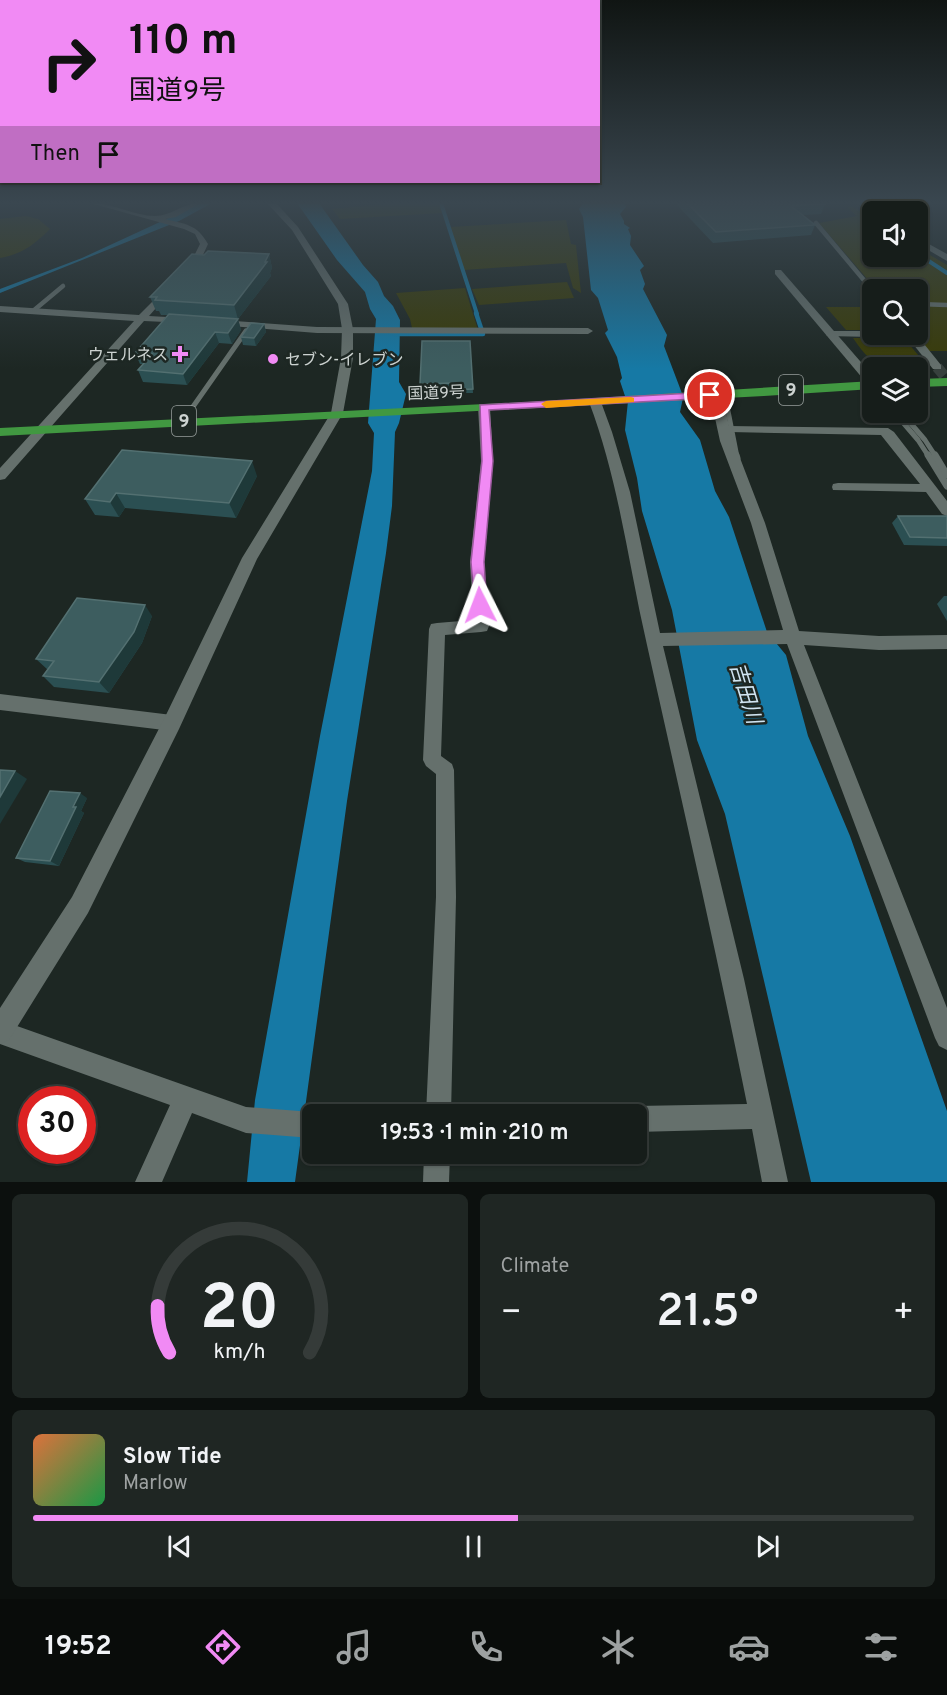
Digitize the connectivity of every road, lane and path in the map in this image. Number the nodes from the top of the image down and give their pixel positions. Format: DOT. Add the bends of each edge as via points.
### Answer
graph roads {
  1 [pos="196,258"];
  2 [pos="314,258"];
  3 [pos="845,258"];
  4 [pos="778,272"];
  5 [pos="179,277"];
  6 [pos="863,279"];
  7 [pos="171,285"];
  8 [pos="63,286"];
  9 [pos="928,304"];
  10 [pos="947,305"];
  11 [pos="0,309"];
  12 [pos="33,311"];
  13 [pos="140,318"];
  14 [pos="195,322"];
  15 [pos="206,322"];
  16 [pos="250,325"];
  17 [pos="348,330"];
  18 [pos="588,332"];
  19 [pos="831,334"];
  20 [pos="862,334"];
  21 [pos="919,345"];
  22 [pos="937,367"];
  23 [pos="862,373"];
  24 [pos="947,382"];
  25 [pos="928,383"];
  26 [pos="862,386"];
  27 [pos="713,395"];
  28 [pos="601,402"];
  29 [pos="484,407"];
  30 [pos="728,411"];
  31 [pos="337,413"];
  32 [pos="183,422"];
  33 [pos="903,423"];
  34 [pos="910,423"];
  35 [pos="41,429"];
  36 [pos="731,429"];
  37 [pos="0,432"];
  38 [pos="733,459"];
  39 [pos="947,475"];
  40 [pos="0,476"];
  41 [pos="947,486"];
  42 [pos="838,487"];
  43 [pos="930,488"];
  44 [pos="947,511"];
  45 [pos="788,637"];
  46 [pos="654,640"];
  47 [pos="947,642"];
  48 [pos="0,702"];
  49 [pos="172,723"];
  50 [pos="0,1032"];
  51 [pos="947,1038"];
  52 [pos="186,1098"];
  53 [pos="438,1104"];
  54 [pos="762,1116"];
  55 [pos="647,1119"];
  56 [pos="302,1124"];
  57 [pos="437,1164"];
  58 [pos="148,1182"];
  59 [pos="436,1182"];
  60 [pos="775,1182"];
  1 -- 5 [label="street"];
  2 -- 17 [label="street" via="343,304"];
  3 -- 6 [label="lane"];
  4 -- 19 [label="street"];
  7 -- 13 [label="street"];
  8 -- 12 [label="lane"];
  9 -- 10 [label="lane"];
  11 -- 12 [label="street"];
  12 -- 13 [label="street"];
  13 -- 14 [label="street"];
  13 -- 35 [label="street"];
  15 -- 16 [label="street"];
  16 -- 17 [label="street"];
  16 -- 32 [label="lane"];
  17 -- 18 [label="street"];
  17 -- 31 [label="street"];
  19 -- 20 [label="street"];
  19 -- 23 [label="street"];
  21 -- 22 [label="street"];
  24 -- 25 [label="highway"];
  26 -- 27 [label="highway, 国道9号 / 9"];
  27 -- 28 [label="highway, 国道9号 / 9"];
  27 -- 38 [label="street"];
  28 -- 29 [label="highway, 国道9号 / 9"];
  28 -- 46 [label="street" via="631,519"];
  29 -- 31 [label="highway, 国道9号 / 9"];
  29 -- 53 [label="street" via="487,469 477,562 481,626 437,629 432,760 446,770"];
  30 -- 36 [label="lane"];
  31 -- 32 [label="highway, 国道9号 / 9"];
  31 -- 49 [label="street" via="250,558"];
  32 -- 35 [label="highway, 国道9号 / 9"];
  33 -- 41 [label="lane"];
  34 -- 39 [label="lane"];
  35 -- 37 [label="highway, 国道9号 / 9"];
  35 -- 40 [label="street"];
  36 -- 38 [label="lane" via="737,450"];
  36 -- 43 [label="street" via="881,430 890,435"];
  38 -- 45 [label="street" via="758,523"];
  42 -- 43 [label="street"];
  43 -- 44 [label="street"];
  45 -- 46 [label="street"];
  45 -- 47 [label="street" via="879,643"];
  45 -- 51 [label="street"];
  46 -- 54 [label="street"];
  48 -- 49 [label="street"];
  49 -- 50 [label="street" via="80,905"];
  50 -- 52 [label="street"];
  52 -- 56 [label="street" via="246,1120"];
  52 -- 58 [label="street"];
  54 -- 55 [label="street"];
  54 -- 60 [label="street"];
  57 -- 59 [label="street"];
}
